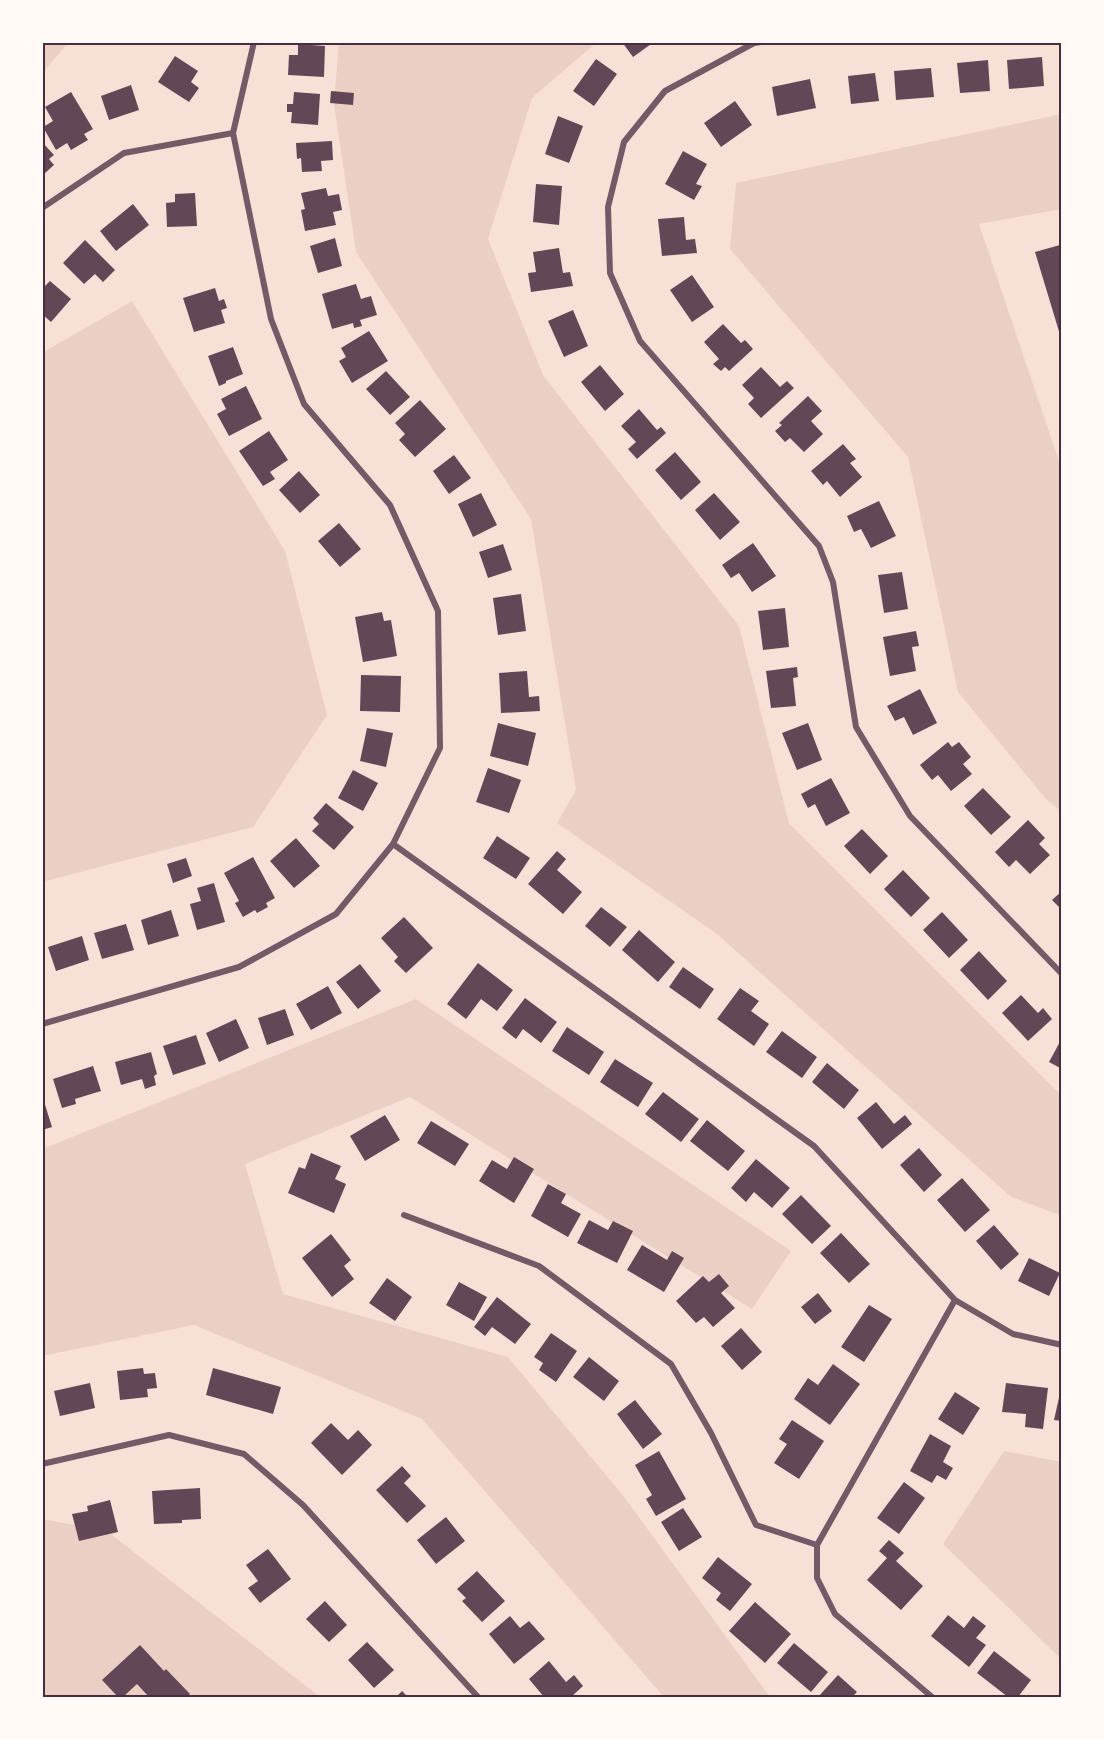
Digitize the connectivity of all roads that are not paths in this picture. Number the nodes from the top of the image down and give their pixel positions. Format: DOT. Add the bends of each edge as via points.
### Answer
graph roads {
  1 [pos="254,42"];
  2 [pos="761,42"];
  3 [pos="233,133"];
  4 [pos="42,208"];
  5 [pos="393,844"];
  6 [pos="1062,974"];
  7 [pos="42,1024"];
  8 [pos="404,1215"];
  9 [pos="955,1300"];
  10 [pos="1062,1345"];
  11 [pos="42,1464"];
  12 [pos="817,1545"];
  13 [pos="478,1697"];
  14 [pos="932,1697"];
  1 -- 3 [label="street"];
  2 -- 6 [label="street" via="665,91 624,142 608,207 610,273 640,341 819,546 833,582 856,727 910,816"];
  3 -- 4 [label="street" via="124,153"];
  3 -- 5 [label="street" via="271,319 304,404 390,505 438,611 440,748"];
  5 -- 7 [label="street" via="336,914 238,967"];
  5 -- 9 [label="street" via="814,1146"];
  8 -- 12 [label="street" via="539,1266 671,1364 711,1433 756,1525"];
  9 -- 10 [label="street" via="1013,1335"];
  9 -- 12 [label="street"];
  11 -- 13 [label="street" via="169,1435 244,1454 303,1505"];
  12 -- 14 [label="street" via="817,1578 835,1614"];
}
